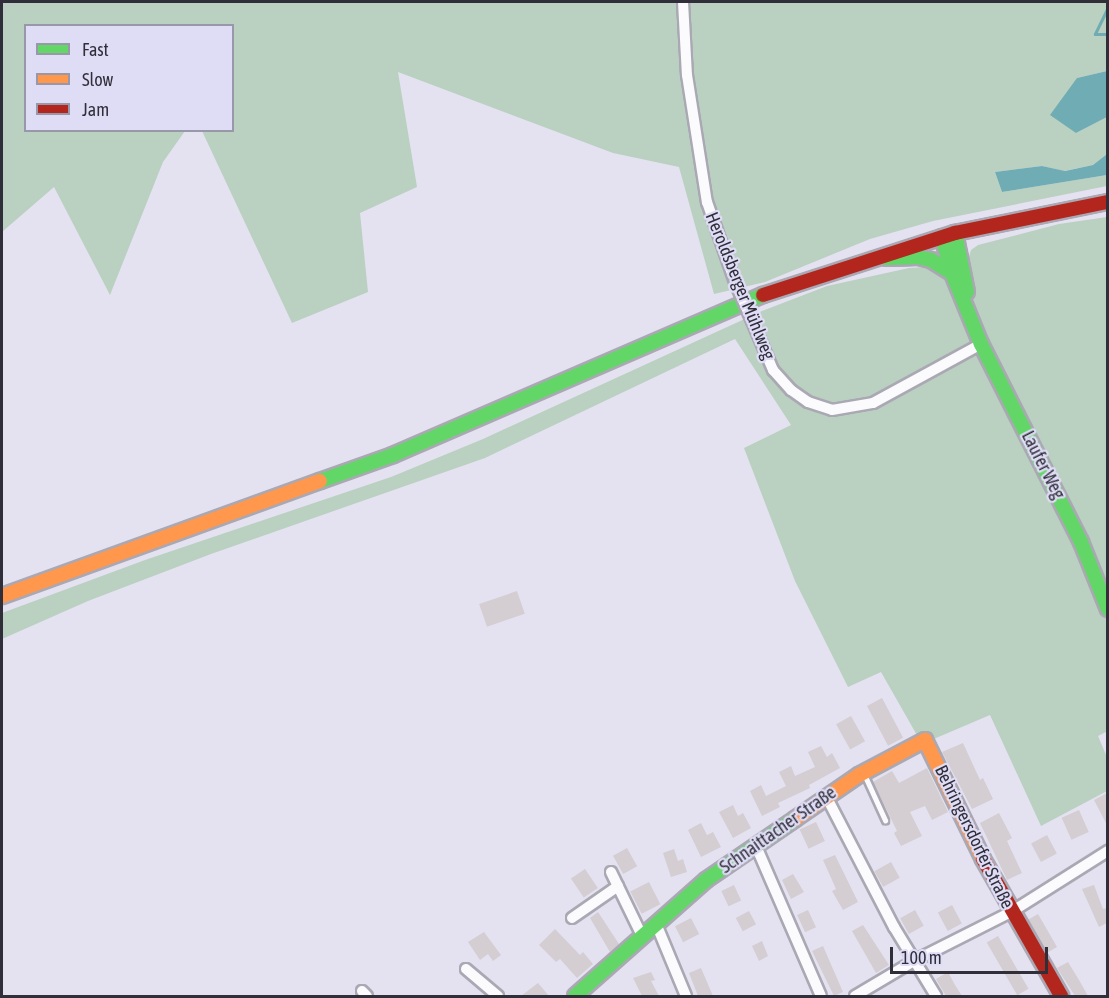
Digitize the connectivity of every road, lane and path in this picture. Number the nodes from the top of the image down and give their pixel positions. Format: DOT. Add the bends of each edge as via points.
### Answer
graph roads {
  1 [pos="683,2"];
  2 [pos="1107,202"];
  3 [pos="956,233"];
  4 [pos="942,237"];
  5 [pos="871,258"];
  6 [pos="952,273"];
  7 [pos="973,325"];
  8 [pos="981,344"];
  9 [pos="2,596"];
  10 [pos="1107,609"];
  11 [pos="925,740"];
  12 [pos="863,773"];
  13 [pos="826,796"];
  14 [pos="885,820"];
  15 [pos="756,846"];
  16 [pos="1106,856"];
  17 [pos="611,872"];
  18 [pos="618,886"];
  19 [pos="1011,912"];
  20 [pos="572,918"];
  21 [pos="657,926"];
  22 [pos="643,938"];
  23 [pos="914,961"];
  24 [pos="466,969"];
  25 [pos="498,996"];
  26 [pos="575,996"];
  27 [pos="686,996"];
  28 [pos="821,996"];
  29 [pos="855,996"];
  30 [pos="936,996"];
  31 [pos="1061,996"];
  1 -- 8 [label="street, Heroldsberger Mühlweg, bridge" via="687,75 707,202 735,282 773,370 808,402 832,410 873,403"];
  2 -- 3 [label="street"];
  3 -- 4 [label="street"];
  3 -- 7 [label="street, Laufer Weg"];
  4 -- 5 [label="street"];
  4 -- 6 [label="street, Laufer Weg"];
  5 -- 6 [label="street" via="918,257"];
  5 -- 9 [label="street" via="760,296 393,455"];
  6 -- 7 [label="street, Laufer Weg"];
  7 -- 8 [label="street, Laufer Weg"];
  8 -- 10 [label="street, Laufer Weg" via="1081,542"];
  11 -- 12 [label="street, Schnaittacher Straße"];
  11 -- 19 [label="street, Behringersdorfer Straße"];
  12 -- 13 [label="street, Schnaittacher Straße"];
  12 -- 14 [label="lane"];
  13 -- 15 [label="street, Schnaittacher Straße"];
  13 -- 23 [label="street"];
  15 -- 21 [label="street, Schnaittacher Straße" via="706,880"];
  15 -- 28 [label="street"];
  16 -- 19 [label="street"];
  17 -- 18 [label="street"];
  18 -- 20 [label="street"];
  18 -- 22 [label="street"];
  19 -- 23 [label="street"];
  19 -- 31 [label="street, Behringersdorfer Straße"];
  21 -- 22 [label="street, Schnaittacher Straße"];
  21 -- 27 [label="street"];
  22 -- 26 [label="street, Schnaittacher Straße"];
  23 -- 29 [label="street"];
  23 -- 30 [label="street"];
  24 -- 25 [label="street"];
}
